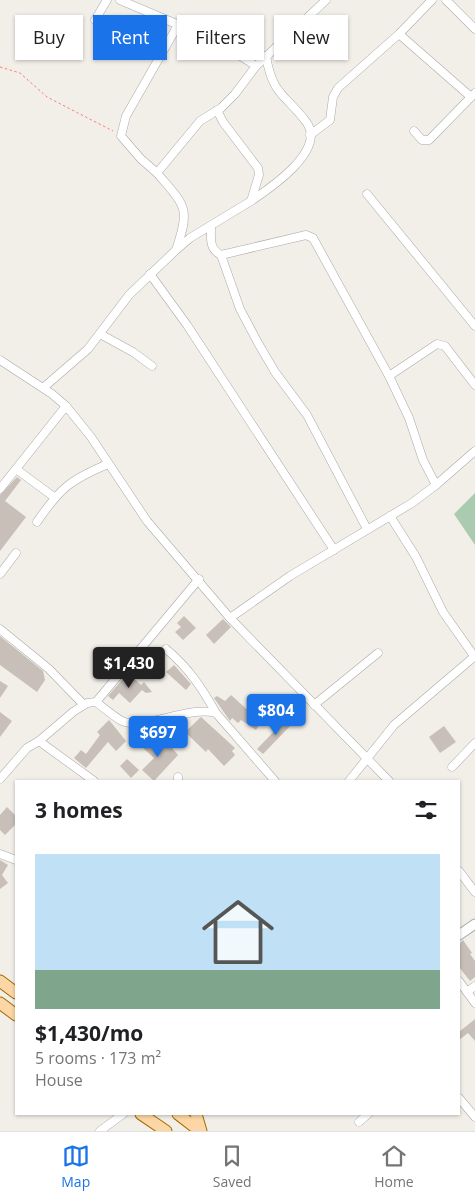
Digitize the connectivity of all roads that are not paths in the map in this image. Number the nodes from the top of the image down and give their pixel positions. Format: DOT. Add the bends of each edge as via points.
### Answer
graph roads {
  1 [pos="107,0"];
  2 [pos="120,0"];
  3 [pos="326,0"];
  4 [pos="432,0"];
  5 [pos="446,0"];
  6 [pos="98,15"];
  7 [pos="177,25"];
  8 [pos="177,27"];
  9 [pos="475,29"];
  10 [pos="399,34"];
  11 [pos="266,56"];
  12 [pos="247,60"];
  13 [pos="256,66"];
  14 [pos="473,95"];
  15 [pos="216,110"];
  16 [pos="414,131"];
  17 [pos="310,134"];
  18 [pos="157,173"];
  19 [pos="367,194"];
  20 [pos="251,201"];
  21 [pos="211,227"];
  22 [pos="176,250"];
  23 [pos="221,255"];
  24 [pos="150,274"];
  25 [pos="475,326"];
  26 [pos="100,334"];
  27 [pos="0,360"];
  28 [pos="152,366"];
  29 [pos="389,376"];
  30 [pos="475,385"];
  31 [pos="43,388"];
  32 [pos="66,406"];
  33 [pos="475,451"];
  34 [pos="108,464"];
  35 [pos="16,469"];
  36 [pos="436,486"];
  37 [pos="0,489"];
  38 [pos="54,497"];
  39 [pos="390,516"];
  40 [pos="37,522"];
  41 [pos="367,529"];
  42 [pos="334,550"];
  43 [pos="16,553"];
  44 [pos="0,574"];
  45 [pos="199,580"];
  46 [pos="230,618"];
  47 [pos="0,629"];
  48 [pos="166,649"];
  49 [pos="378,653"];
  50 [pos="475,656"];
  51 [pos="96,702"];
  52 [pos="314,704"];
  53 [pos="84,705"];
  54 [pos="216,713"];
  55 [pos="39,741"];
  56 [pos="475,743"];
  57 [pos="369,759"];
  58 [pos="452,767"];
  59 [pos="0,779"];
  60 [pos="93,780"];
  61 [pos="274,780"];
  62 [pos="350,780"];
  63 [pos="388,780"];
  64 [pos="0,854"];
  65 [pos="15,860"];
  66 [pos="460,871"];
  67 [pos="475,892"];
  68 [pos="475,924"];
  69 [pos="460,933"];
  70 [pos="0,981"];
  71 [pos="460,982"];
  72 [pos="475,986"];
  73 [pos="467,992"];
  74 [pos="15,993"];
  75 [pos="0,1002"];
  76 [pos="475,1003"];
  77 [pos="15,1014"];
  78 [pos="460,1099"];
  79 [pos="122,1115"];
  80 [pos="179,1115"];
  81 [pos="196,1115"];
  82 [pos="367,1115"];
  83 [pos="150,1116"];
  84 [pos="475,1117"];
  85 [pos="359,1122"];
  86 [pos="100,1131"];
  87 [pos="166,1131"];
  88 [pos="201,1131"];
  1 -- 6 [label="street"];
  2 -- 7 [label="street"];
  3 -- 11 [label="street"];
  4 -- 10 [label="street"];
  5 -- 9 [label="street"];
  8 -- 18 [label="street" via="126,116 120,136"];
  10 -- 14 [label="street"];
  10 -- 17 [label="street" via="338,88 333,97 330,120"];
  11 -- 13 [label="street"];
  11 -- 17 [label="street" via="274,86 307,124"];
  12 -- 13 [label="street"];
  13 -- 15 [label="street" via="235,94"];
  14 -- 16 [label="street" via="429,140 422,140"];
  15 -- 18 [label="street" via="200,121"];
  15 -- 20 [label="street" via="258,168"];
  17 -- 20 [label="street" via="303,154 292,170"];
  18 -- 22 [label="street" via="182,202 184,226"];
  19 -- 25 [label="street"];
  20 -- 21 [label="street"];
  21 -- 22 [label="street"];
  21 -- 23 [label="street" via="212,247"];
  22 -- 24 [label="street"];
  23 -- 29 [label="street" via="296,236 310,236"];
  23 -- 41 [label="street" via="240,309 258,343 307,414"];
  24 -- 26 [label="street" via="129,295"];
  24 -- 42 [label="street"];
  26 -- 28 [label="street"];
  26 -- 31 [label="street" via="77,361"];
  27 -- 31 [label="street"];
  29 -- 30 [label="street" via="437,344 445,346"];
  29 -- 36 [label="street"];
  31 -- 32 [label="street"];
  32 -- 34 [label="street"];
  32 -- 35 [label="street"];
  33 -- 36 [label="street"];
  34 -- 38 [label="street" via="83,474"];
  34 -- 45 [label="street" via="147,521"];
  35 -- 37 [label="street"];
  35 -- 38 [label="street"];
  36 -- 39 [label="street"];
  38 -- 40 [label="street"];
  39 -- 41 [label="street"];
  39 -- 50 [label="street" via="416,557 451,625"];
  41 -- 42 [label="street"];
  42 -- 46 [label="street"];
  43 -- 44 [label="street"];
  45 -- 46 [label="street"];
  45 -- 51 [label="street"];
  46 -- 52 [label="street"];
  47 -- 53 [label="street" via="56,676"];
  48 -- 54 [label="street" via="199,683"];
  49 -- 52 [label="street"];
  50 -- 57 [label="street" via="394,725"];
  51 -- 53 [label="street"];
  51 -- 54 [label="street" via="126,722 145,722 188,713"];
  52 -- 57 [label="street"];
  53 -- 55 [label="street"];
  54 -- 61 [label="street"];
  55 -- 59 [label="street" via="19,755"];
  55 -- 60 [label="street"];
  56 -- 58 [label="street"];
  57 -- 62 [label="street"];
  57 -- 63 [label="street"];
  64 -- 65 [label="street"];
  66 -- 67 [label="street"];
  68 -- 69 [label="street"];
  70 -- 74 [label="main road"];
  71 -- 73 [label="street"];
  72 -- 73 [label="street"];
  73 -- 76 [label="street"];
  75 -- 77 [label="main road"];
  78 -- 84 [label="street"];
  79 -- 86 [label="street"];
  80 -- 88 [label="main road"];
  81 -- 88 [label="main road"];
  82 -- 85 [label="street"];
  83 -- 87 [label="main road"];
}
